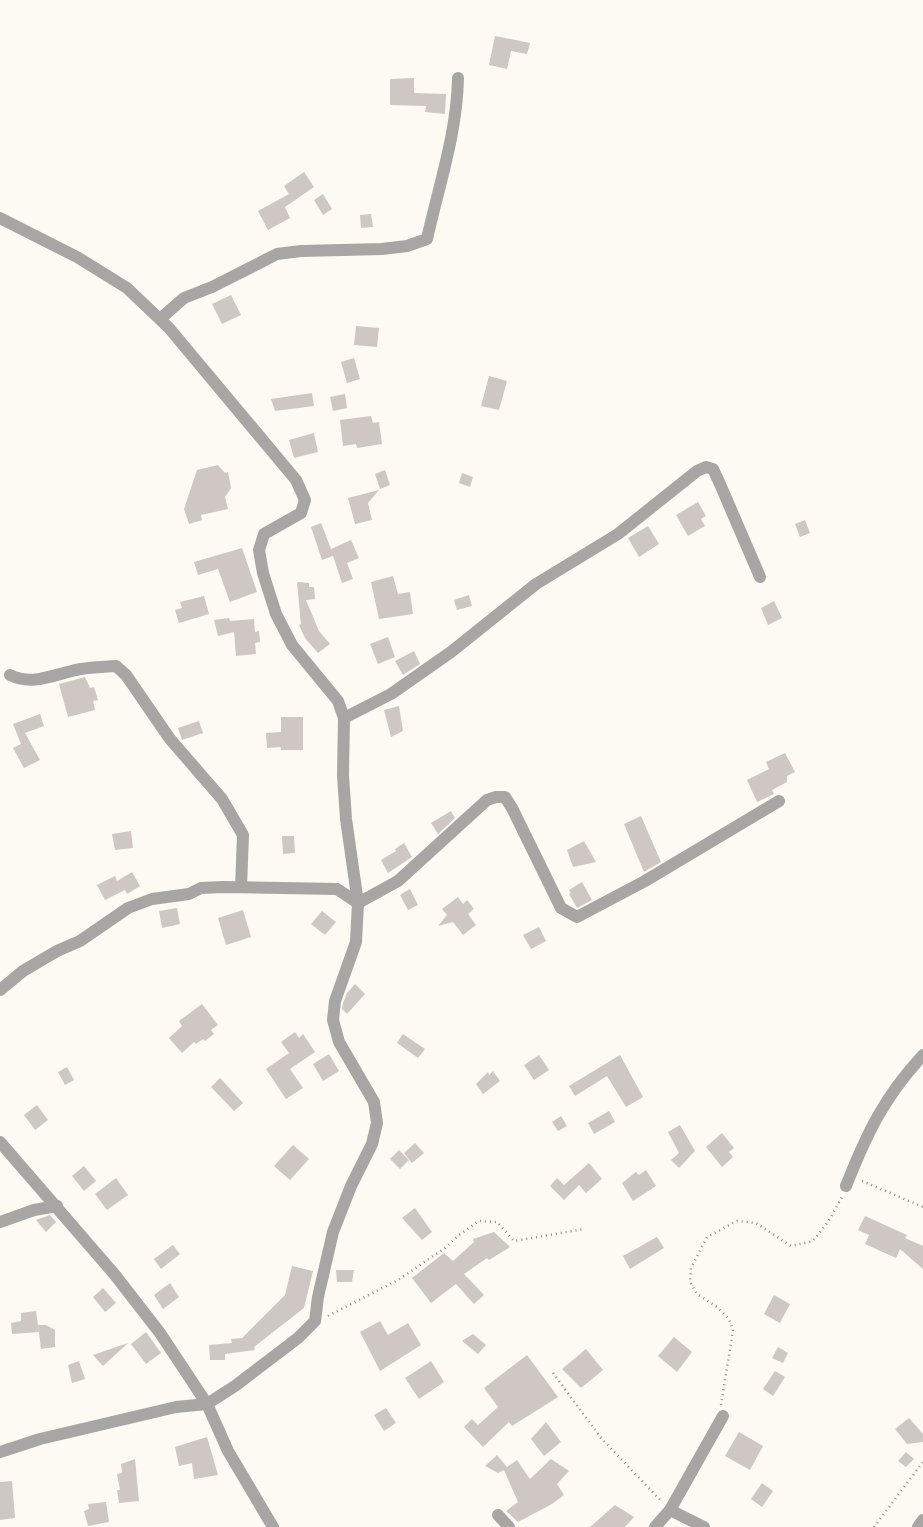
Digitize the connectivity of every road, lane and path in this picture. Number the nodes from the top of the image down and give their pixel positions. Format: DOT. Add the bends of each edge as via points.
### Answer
graph roads {
  1 [pos="458,78"];
  2 [pos="0,218"];
  3 [pos="160,319"];
  4 [pos="760,577"];
  5 [pos="10,675"];
  6 [pos="344,718"];
  7 [pos="779,801"];
  8 [pos="241,887"];
  9 [pos="358,903"];
  10 [pos="0,990"];
  11 [pos="923,1055"];
  12 [pos="0,1142"];
  13 [pos="847,1184"];
  14 [pos="57,1206"];
  15 [pos="923,1207"];
  16 [pos="0,1222"];
  17 [pos="584,1229"];
  18 [pos="315,1321"];
  19 [pos="552,1373"];
  20 [pos="207,1404"];
  21 [pos="720,1413"];
  22 [pos="0,1452"];
  23 [pos="923,1462"];
  24 [pos="668,1504"];
  25 [pos="498,1515"];
  26 [pos="923,1520"];
  27 [pos="273,1527"];
  28 [pos="509,1527"];
  29 [pos="655,1527"];
  30 [pos="704,1527"];
  31 [pos="874,1527"];
  32 [pos="918,1527"];
  1 -- 3 [label="street" via="450,146 427,239 382,249 277,254 184,298"];
  2 -- 3 [label="street" via="77,257 119,283"];
  3 -- 6 [label="street" via="296,480 304,500 301,513 264,534 259,550 263,573 276,614 292,645 338,701"];
  4 -- 6 [label="street" via="713,469 706,467 618,534 530,589 413,679"];
  5 -- 8 [label="street" via="25,681 37,680 80,669 116,666 126,675 170,739 222,799 243,835"];
  6 -- 9 [label="street" via="346,819"];
  7 -- 9 [label="street" via="645,881 577,917 561,908 506,797 496,796 487,800 398,881"];
  8 -- 9 [label="street" via="337,888"];
  8 -- 10 [label="street" via="201,888 189,894 152,899 128,908 80,941 24,971"];
  9 -- 18 [label="street" via="356,942 335,1001 333,1020 339,1042 374,1102 377,1123 372,1144 351,1186 334,1232"];
  11 -- 13 [label="street" via="899,1081 877,1114"];
  12 -- 14 [label="street"];
  13 -- 15 [label="path" via="862,1181"];
  13 -- 21 [label="path" via="828,1222 812,1241 792,1246 756,1224 737,1221 707,1236 690,1268 690,1282 697,1294 729,1319 733,1330"];
  14 -- 16 [label="street"];
  14 -- 20 [label="street" via="160,1334"];
  17 -- 18 [label="path" via="514,1241 496,1222 480,1221 398,1280"];
  18 -- 20 [label="street" via="290,1344"];
  19 -- 24 [label="path" via="601,1438 662,1503"];
  20 -- 22 [label="street" via="176,1407 40,1439"];
  20 -- 27 [label="street" via="228,1451"];
  21 -- 24 [label="street"];
  23 -- 31 [label="path"];
  24 -- 29 [label="street"];
  24 -- 30 [label="street"];
  25 -- 28 [label="street"];
  26 -- 32 [label="street"];
}
